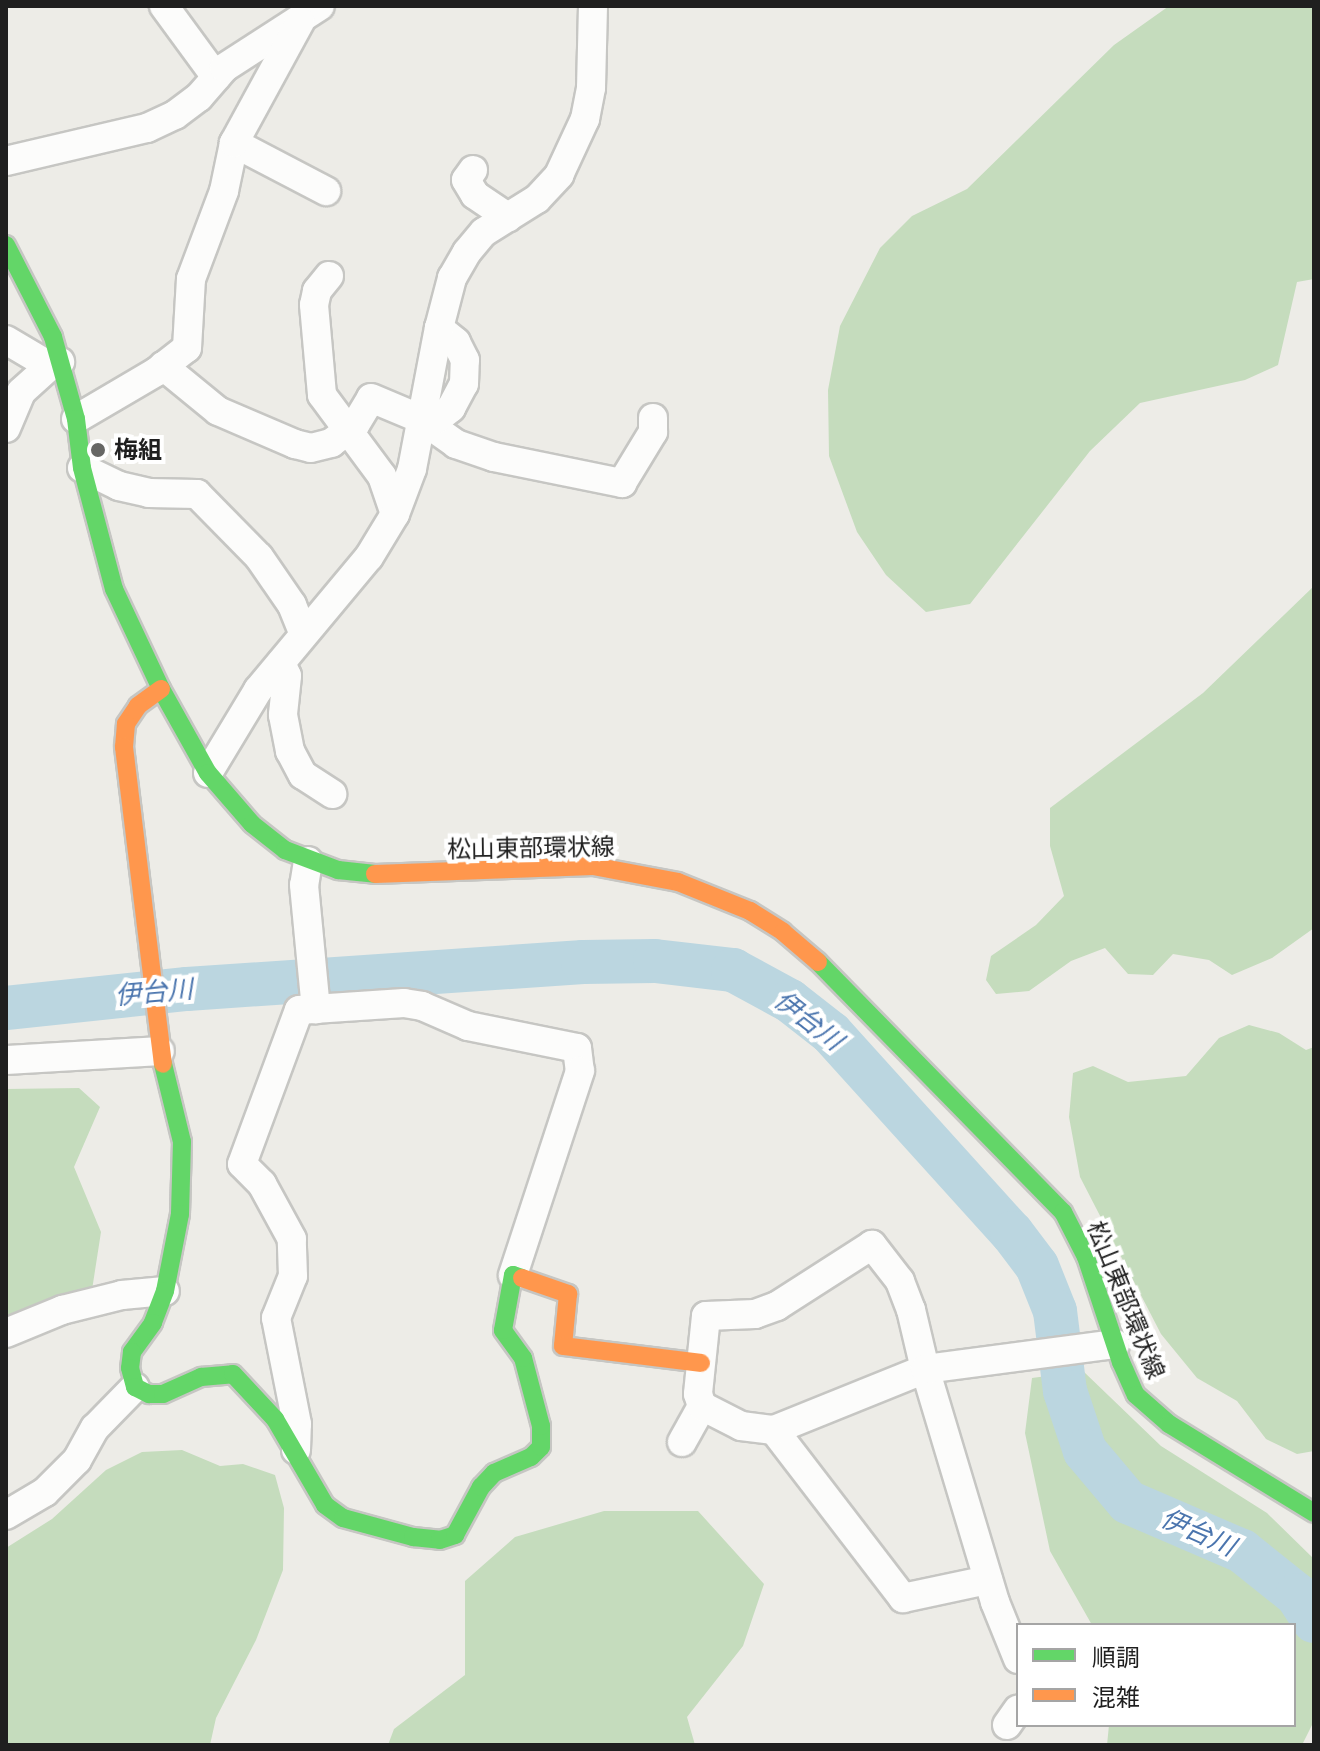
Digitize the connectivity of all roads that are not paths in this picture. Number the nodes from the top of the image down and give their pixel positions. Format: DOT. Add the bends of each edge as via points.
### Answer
graph roads {
  1 [pos="164,6"];
  2 [pos="593,6"];
  3 [pos="310,14"];
  4 [pos="216,77"];
  5 [pos="234,143"];
  6 [pos="6,161"];
  7 [pos="473,170"];
  8 [pos="326,191"];
  9 [pos="508,217"];
  10 [pos="6,245"];
  11 [pos="329,276"];
  12 [pos="6,340"];
  13 [pos="55,364"];
  14 [pos="163,366"];
  15 [pos="653,418"];
  16 [pos="76,419"];
  17 [pos="421,419"];
  18 [pos="6,428"];
  19 [pos="347,431"];
  20 [pos="82,468"];
  21 [pos="395,514"];
  22 [pos="304,634"];
  23 [pos="281,663"];
  24 [pos="161,689"];
  25 [pos="208,773"];
  26 [pos="332,794"];
  27 [pos="308,861"];
  28 [pos="316,1005"];
  29 [pos="160,1051"];
  30 [pos="6,1060"];
  31 [pos="513,1275"];
  32 [pos="165,1291"];
  33 [pos="6,1333"];
  34 [pos="1115,1344"];
  35 [pos="701,1363"];
  36 [pos="925,1369"];
  37 [pos="135,1387"];
  38 [pos="702,1406"];
  39 [pos="774,1430"];
  40 [pos="682,1442"];
  41 [pos="296,1458"];
  42 [pos="1314,1513"];
  43 [pos="6,1515"];
  44 [pos="988,1580"];
  45 [pos="1016,1654"];
  1 -- 4 [label="street"];
  2 -- 9 [label="street" via="591,88 573,150 537,199"];
  3 -- 4 [label="street" via="253,47"];
  3 -- 5 [label="street"];
  4 -- 6 [label="street" via="175,115 147,128"];
  5 -- 8 [label="street"];
  5 -- 14 [label="street" via="224,191 191,279 187,348"];
  7 -- 9 [label="street" via="466,180 475,195"];
  9 -- 17 [label="street" via="484,232 452,278"];
  10 -- 13 [label="main road, 松山東部環状線" via="33,292"];
  11 -- 19 [label="street" via="314,305 319,381 322,395"];
  12 -- 13 [label="street"];
  13 -- 16 [label="main road, 松山東部環状線"];
  13 -- 18 [label="street" via="21,392"];
  14 -- 16 [label="street"];
  14 -- 19 [label="street" via="218,411 295,444 311,448 331,443"];
  15 -- 17 [label="street" via="653,432 622,483 494,457 456,444"];
  16 -- 20 [label="main road, 松山東部環状線"];
  17 -- 19 [label="street" via="371,398"];
  17 -- 21 [label="street" via="412,469"];
  19 -- 21 [label="street" via="382,476"];
  20 -- 22 [label="street" via="149,493 197,494 259,557 292,605"];
  20 -- 24 [label="main road, 松山東部環状線" via="114,589"];
  21 -- 22 [label="street" via="369,557"];
  22 -- 23 [label="street"];
  23 -- 25 [label="street" via="258,690"];
  23 -- 26 [label="street" via="287,676 283,715 290,751 303,775"];
  24 -- 25 [label="main road, 松山東部環状線"];
  24 -- 29 [label="main road" via="138,706 126,724 124,747"];
  25 -- 27 [label="main road, 松山東部環状線" via="252,824"];
  27 -- 28 [label="street" via="304,885"];
  27 -- 34 [label="main road, 松山東部環状線" via="375,874 593,866 678,882 750,911 841,982 1063,1212 1086,1257"];
  28 -- 31 [label="street" via="404,1003 468,1026 577,1048 580,1071"];
  28 -- 41 [label="street" via="299,1010 242,1164 262,1184 292,1239 293,1276 276,1318 297,1424"];
  29 -- 30 [label="street"];
  29 -- 32 [label="main road" via="182,1142 180,1214"];
  31 -- 35 [label="main road" via="568,1294 563,1346"];
  31 -- 41 [label="main road" via="503,1330 523,1358 541,1426 541,1447 494,1473 455,1535 440,1540 413,1537 343,1518 325,1505"];
  32 -- 33 [label="street" via="62,1310"];
  32 -- 37 [label="main road" via="153,1323 132,1352"];
  34 -- 36 [label="street"];
  34 -- 42 [label="main road, 松山東部環状線" via="1136,1395 1169,1424"];
  35 -- 36 [label="street" via="706,1316 755,1314 777,1306 872,1245 900,1281"];
  35 -- 38 [label="street"];
  36 -- 39 [label="street"];
  36 -- 44 [label="street"];
  37 -- 41 [label="main road" via="163,1394 201,1377 233,1374 275,1419"];
  37 -- 43 [label="street" via="45,1492"];
  38 -- 39 [label="street" via="741,1426"];
  38 -- 40 [label="street"];
  39 -- 44 [label="street" via="903,1598"];
  44 -- 45 [label="street"];
}
